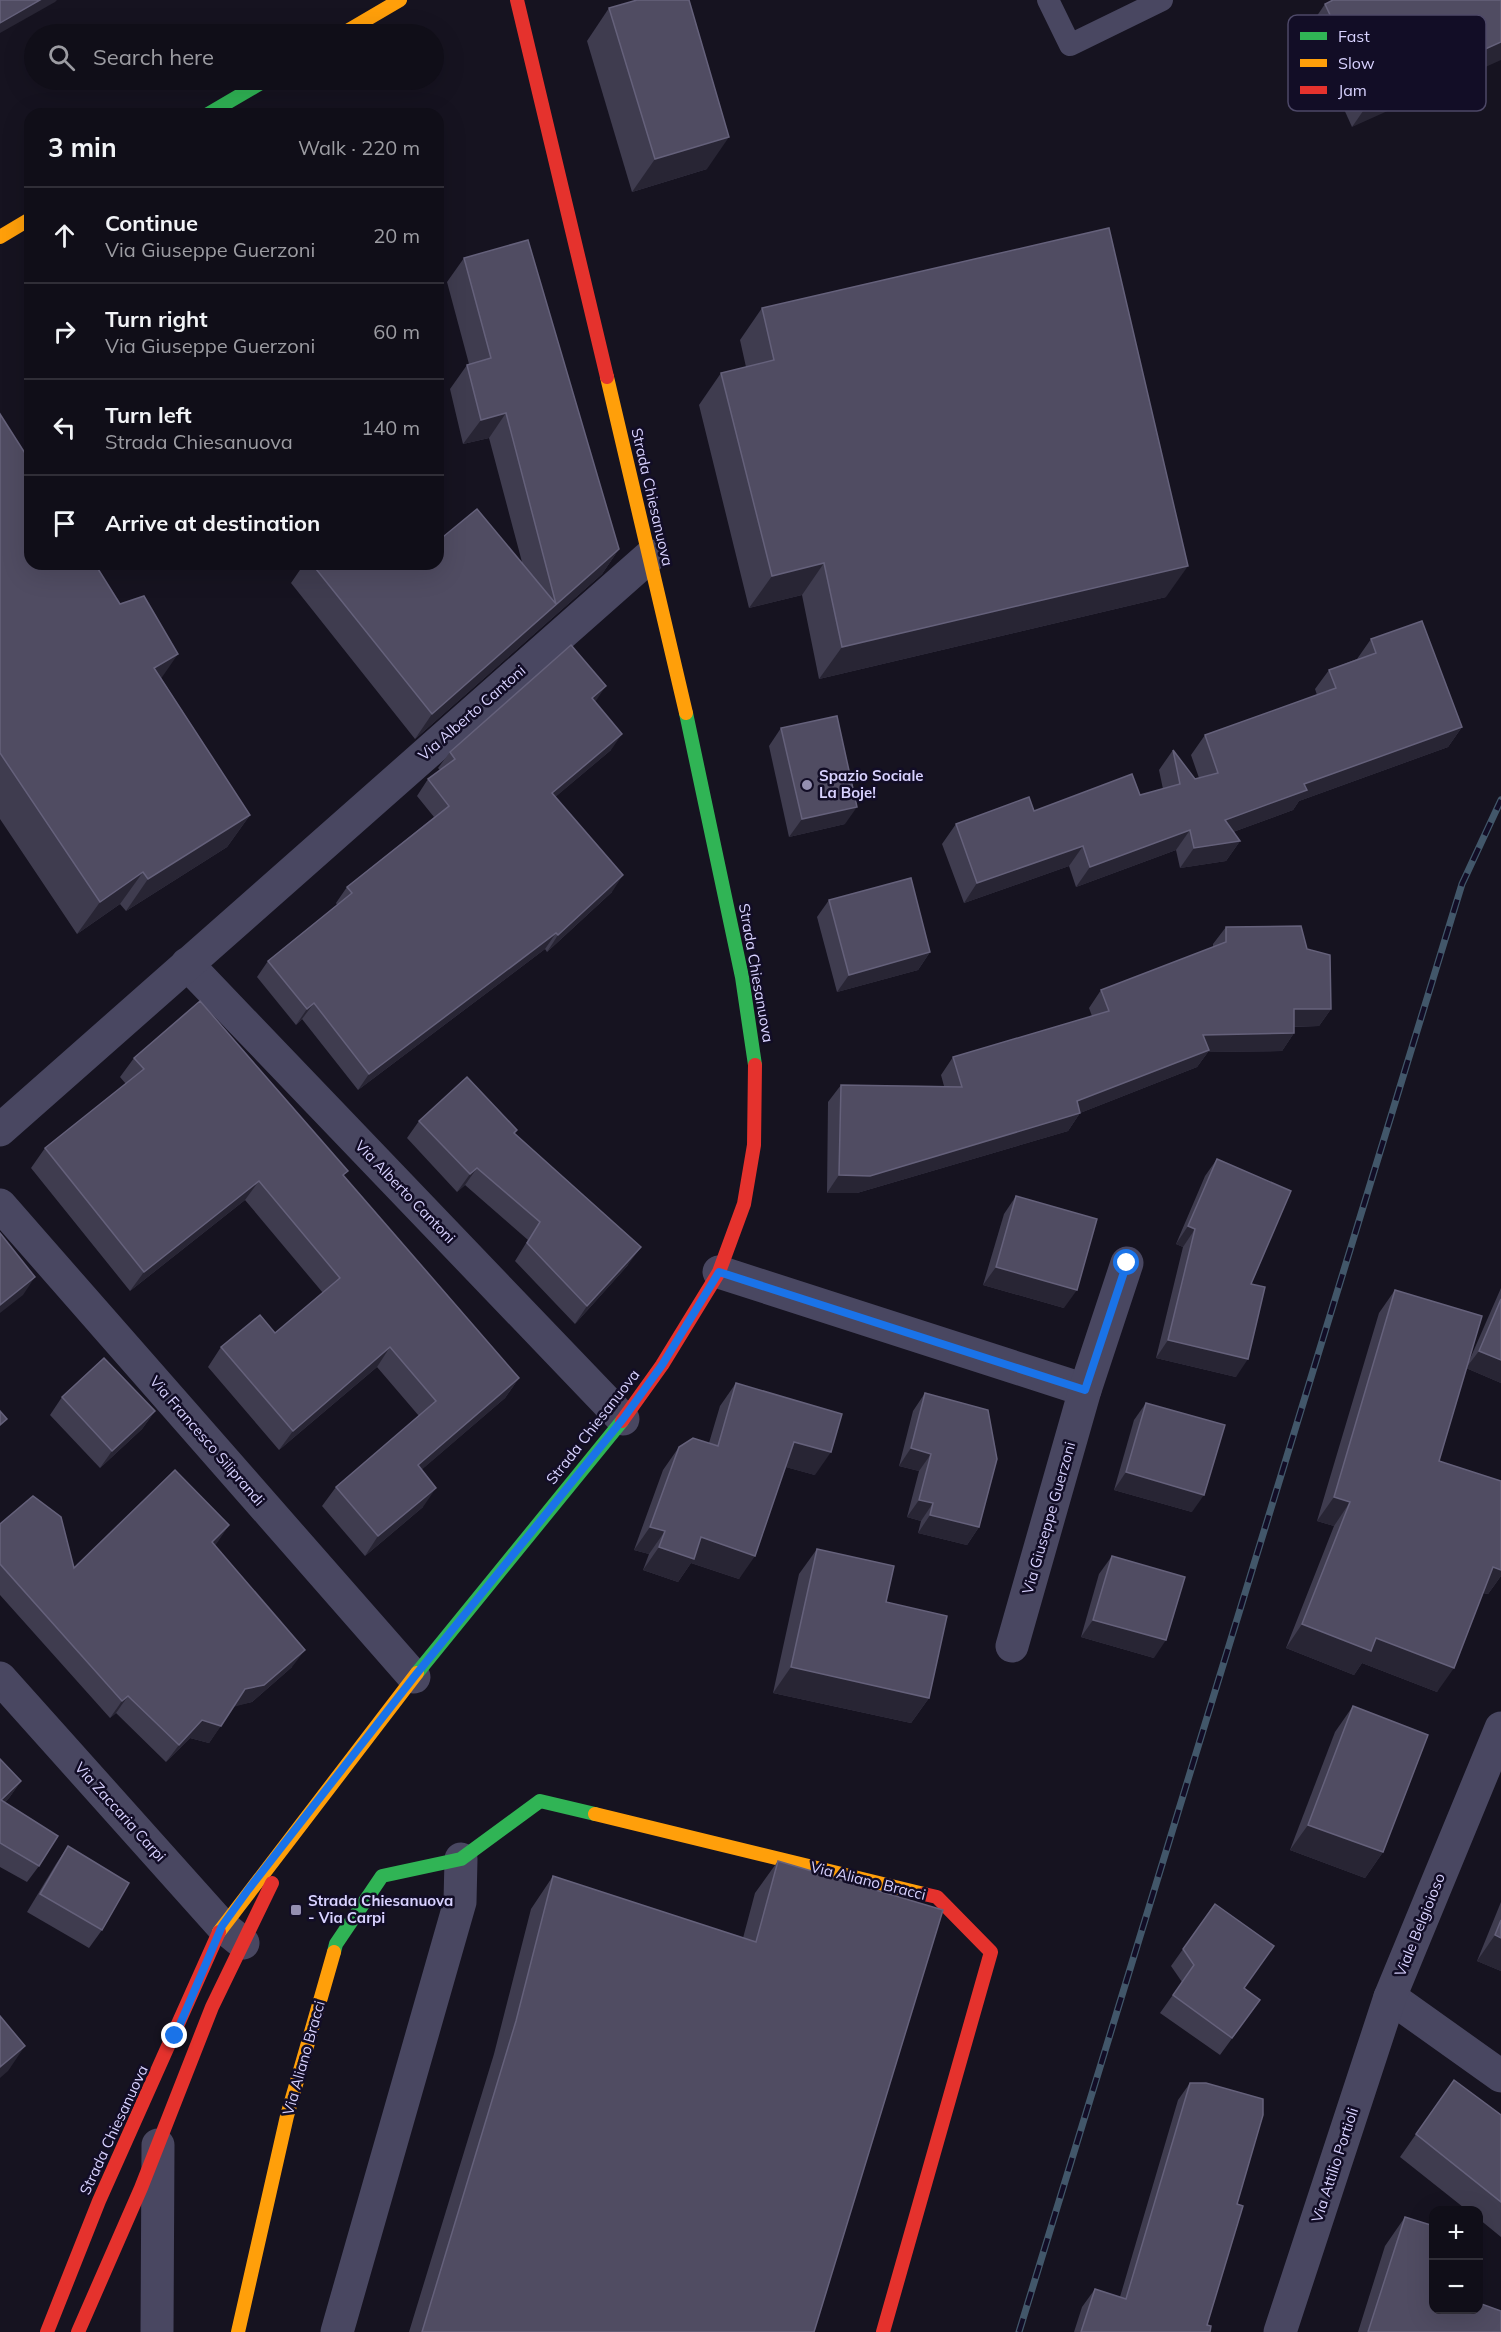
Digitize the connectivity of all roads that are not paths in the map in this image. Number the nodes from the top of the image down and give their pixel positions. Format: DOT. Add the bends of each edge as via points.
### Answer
graph roads {
  1 [pos="400,0"];
  2 [pos="517,0"];
  3 [pos="1048,0"];
  4 [pos="1162,0"];
  5 [pos="359,24"];
  6 [pos="249,90"];
  7 [pos="218,108"];
  8 [pos="24,222"];
  9 [pos="1,235"];
  10 [pos="650,556"];
  11 [pos="187,964"];
  12 [pos="0,1130"];
  13 [pos="0,1204"];
  14 [pos="1127,1263"];
  15 [pos="719,1272"];
  16 [pos="1085,1390"];
  17 [pos="623,1419"];
  18 [pos="1012,1646"];
  19 [pos="414,1677"];
  20 [pos="0,1678"];
  21 [pos="1501,1728"];
  22 [pos="298,1828"];
  23 [pos="461,1858"];
  24 [pos="233,1934"];
  25 [pos="1390,1997"];
  26 [pos="1501,2076"];
  27 [pos="158,2142"];
  28 [pos="47,2332"];
  29 [pos="78,2332"];
  30 [pos="157,2332"];
  31 [pos="238,2332"];
  32 [pos="337,2332"];
  33 [pos="883,2332"];
  34 [pos="1280,2332"];
  1 -- 5 [label="main road"];
  2 -- 10 [label="main road, Strada Chiesanuova"];
  3 -- 4 [label="lane" via="1070,45"];
  6 -- 7 [label="main road"];
  8 -- 9 [label="main road"];
  10 -- 11 [label="street, Via Alberto Cantoni"];
  10 -- 15 [label="main road, Strada Chiesanuova" via="733,931 756,1068 754,1145 744,1204"];
  11 -- 12 [label="street, Via Alberto Cantoni"];
  11 -- 17 [label="street, Via Alberto Cantoni"];
  13 -- 19 [label="street, Via Francesco Siliprandi"];
  14 -- 16 [label="street, Via Giuseppe Guerzoni"];
  15 -- 16 [label="street"];
  15 -- 17 [label="main road, Strada Chiesanuova" via="662,1365"];
  16 -- 18 [label="street, Via Giuseppe Guerzoni"];
  17 -- 19 [label="main road, Strada Chiesanuova"];
  19 -- 22 [label="main road, Strada Chiesanuova"];
  20 -- 24 [label="street, Via Zaccaria Carpi"];
  21 -- 25 [label="street, Viale Belgioioso"];
  22 -- 24 [label="main road, Strada Chiesanuova"];
  22 -- 24 [label="main road, Strada Chiesanuova"];
  23 -- 31 [label="main road, Via Aliano Bracci" via="382,1876 336,1944 287,2116"];
  23 -- 32 [label="street" via="460,1902"];
  23 -- 33 [label="main road, Via Aliano Bracci" via="540,1801 937,1897 992,1952"];
  24 -- 27 [label="main road, Strada Chiesanuova" via="212,2007"];
  24 -- 28 [label="main road, Strada Chiesanuova" via="160,2069 99,2201"];
  25 -- 26 [label="street"];
  25 -- 34 [label="street, Via Attilio Portioli"];
  27 -- 29 [label="main road, Strada Chiesanuova"];
  27 -- 30 [label="street"];
}
